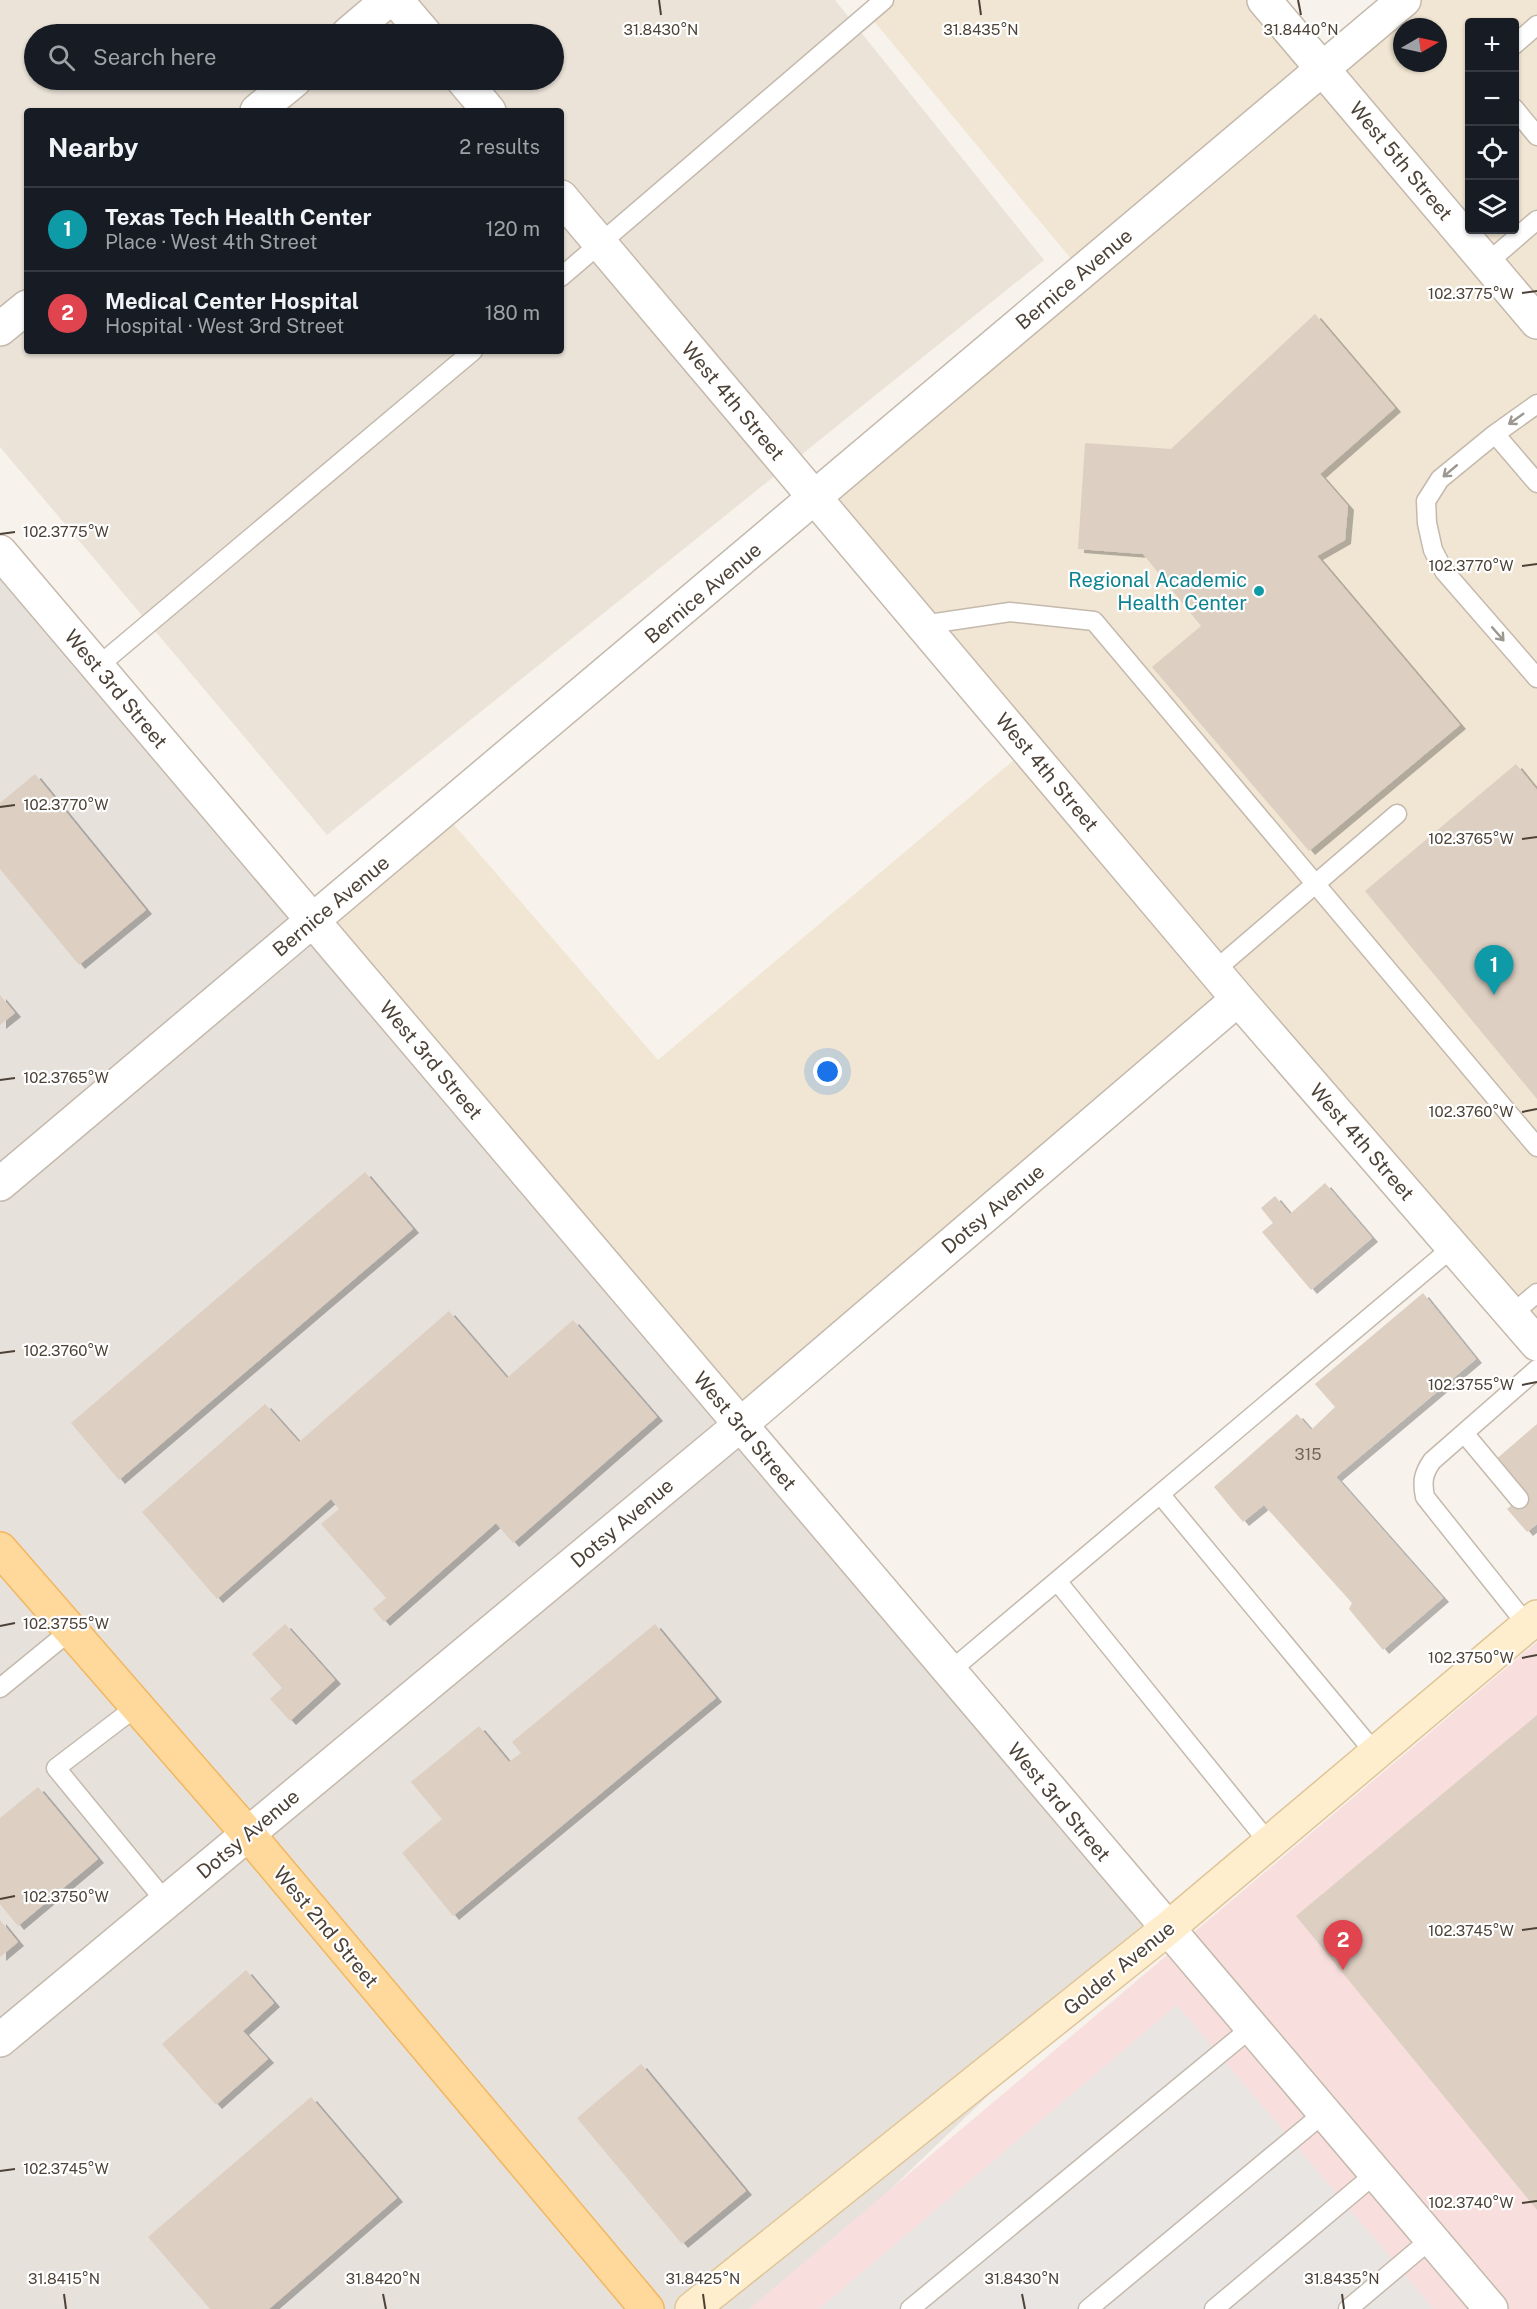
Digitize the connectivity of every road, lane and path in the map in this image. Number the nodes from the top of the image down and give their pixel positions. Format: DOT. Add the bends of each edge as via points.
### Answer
graph roads {
  1 [pos="388,0"];
  2 [pos="396,0"];
  3 [pos="884,0"];
  4 [pos="1264,0"];
  5 [pos="1404,0"];
  6 [pos="360,24"];
  7 [pos="416,24"];
  8 [pos="1537,26"];
  9 [pos="1519,42"];
  10 [pos="1323,69"];
  11 [pos="283,90"];
  12 [pos="471,90"];
  13 [pos="261,108"];
  14 [pos="486,108"];
  15 [pos="1519,113"];
  16 [pos="1537,136"];
  17 [pos="564,200"];
  18 [pos="1537,220"];
  19 [pos="600,243"];
  20 [pos="1487,263"];
  21 [pos="564,274"];
  22 [pos="24,309"];
  23 [pos="1535,316"];
  24 [pos="0,329"];
  25 [pos="469,354"];
  26 [pos="1537,404"];
  27 [pos="1495,434"];
  28 [pos="1537,483"];
  29 [pos="815,498"];
  30 [pos="0,552"];
  31 [pos="922,625"];
  32 [pos="97,667"];
  33 [pos="1537,678"];
  34 [pos="1397,814"];
  35 [pos="1314,884"];
  36 [pos="313,921"];
  37 [pos="1214,971"];
  38 [pos="1238,999"];
  39 [pos="1537,1147"];
  40 [pos="0,1184"];
  41 [pos="1453,1247"];
  42 [pos="1537,1293"];
  43 [pos="1512,1314"];
  44 [pos="1537,1344"];
  45 [pos="1537,1369"];
  46 [pos="740,1425"];
  47 [pos="1464,1433"];
  48 [pos="1160,1494"];
  49 [pos="1519,1499"];
  50 [pos="0,1549"];
  51 [pos="1057,1581"];
  52 [pos="1532,1621"];
  53 [pos="71,1630"];
  54 [pos="949,1672"];
  55 [pos="0,1687"];
  56 [pos="136,1707"];
  57 [pos="1375,1754"];
  58 [pos="248,1834"];
  59 [pos="1269,1843"];
  60 [pos="166,1902"];
  61 [pos="1167,1929"];
  62 [pos="1251,2028"];
  63 [pos="0,2040"];
  64 [pos="1324,2114"];
  65 [pos="1375,2174"];
  66 [pos="1431,2239"];
  67 [pos="647,2309"];
  68 [pos="692,2309"];
  69 [pos="910,2309"];
  70 [pos="1088,2309"];
  71 [pos="1214,2309"];
  72 [pos="1348,2309"];
  73 [pos="1491,2309"];
  1 -- 6 [label="street"];
  2 -- 7 [label="street"];
  3 -- 19 [label="lane"];
  4 -- 10 [label="street, West 5th Street"];
  5 -- 10 [label="street, Bernice Avenue"];
  8 -- 9 [label="lane"];
  10 -- 20 [label="street, West 5th Street"];
  10 -- 29 [label="street, Bernice Avenue"];
  11 -- 13 [label="street"];
  12 -- 14 [label="street"];
  15 -- 16 [label="lane"];
  17 -- 19 [label="street, West 4th Street"];
  18 -- 20 [label="lane"];
  19 -- 21 [label="lane"];
  19 -- 29 [label="street, West 4th Street"];
  20 -- 23 [label="street, West 5th Street"];
  22 -- 24 [label="street"];
  25 -- 32 [label="lane"];
  26 -- 27 [label="lane, one-way"];
  27 -- 28 [label="lane"];
  27 -- 33 [label="lane, one-way" via="1440,479 1426,501 1427,524 1433,550 1444,572"];
  29 -- 31 [label="street, West 4th Street"];
  29 -- 36 [label="street, Bernice Avenue"];
  30 -- 32 [label="street, West 3rd Street"];
  31 -- 35 [label="lane" via="1010,612 1094,621"];
  31 -- 37 [label="street, West 4th Street"];
  32 -- 36 [label="street, West 3rd Street"];
  34 -- 35 [label="lane"];
  35 -- 37 [label="lane"];
  35 -- 39 [label="lane"];
  36 -- 40 [label="street, Bernice Avenue"];
  36 -- 46 [label="street, West 3rd Street"];
  37 -- 38 [label="street, West 4th Street"];
  38 -- 41 [label="street, West 4th Street"];
  38 -- 46 [label="street, Dotsy Avenue"];
  41 -- 43 [label="street, West 4th Street"];
  41 -- 48 [label="lane"];
  42 -- 43 [label="lane"];
  43 -- 44 [label="street, West 4th Street"];
  45 -- 47 [label="lane"];
  46 -- 54 [label="street, West 3rd Street"];
  46 -- 58 [label="street, Dotsy Avenue"];
  47 -- 49 [label="lane"];
  47 -- 52 [label="lane" via="1424,1472 1425,1497"];
  48 -- 51 [label="lane"];
  48 -- 57 [label="lane"];
  50 -- 53 [label="main road, West 2nd Street"];
  51 -- 54 [label="lane"];
  51 -- 59 [label="lane"];
  52 -- 57 [label="main road, Golder Avenue"];
  53 -- 55 [label="lane"];
  53 -- 56 [label="main road, West 2nd Street"];
  54 -- 61 [label="street, West 3rd Street"];
  56 -- 58 [label="main road, West 2nd Street"];
  56 -- 60 [label="lane" via="56,1768"];
  57 -- 59 [label="main road, Golder Avenue"];
  58 -- 60 [label="street, Dotsy Avenue"];
  58 -- 67 [label="main road, West 2nd Street"];
  59 -- 61 [label="main road, Golder Avenue"];
  60 -- 63 [label="street, Dotsy Avenue"];
  61 -- 62 [label="street, West 3rd Street"];
  61 -- 68 [label="main road, Golder Avenue"];
  62 -- 64 [label="street, West 3rd Street"];
  62 -- 69 [label="lane"];
  64 -- 65 [label="street, West 3rd Street"];
  64 -- 70 [label="lane"];
  65 -- 66 [label="street, West 3rd Street"];
  65 -- 71 [label="lane"];
  66 -- 72 [label="lane"];
  66 -- 73 [label="street, West 3rd Street"];
}
